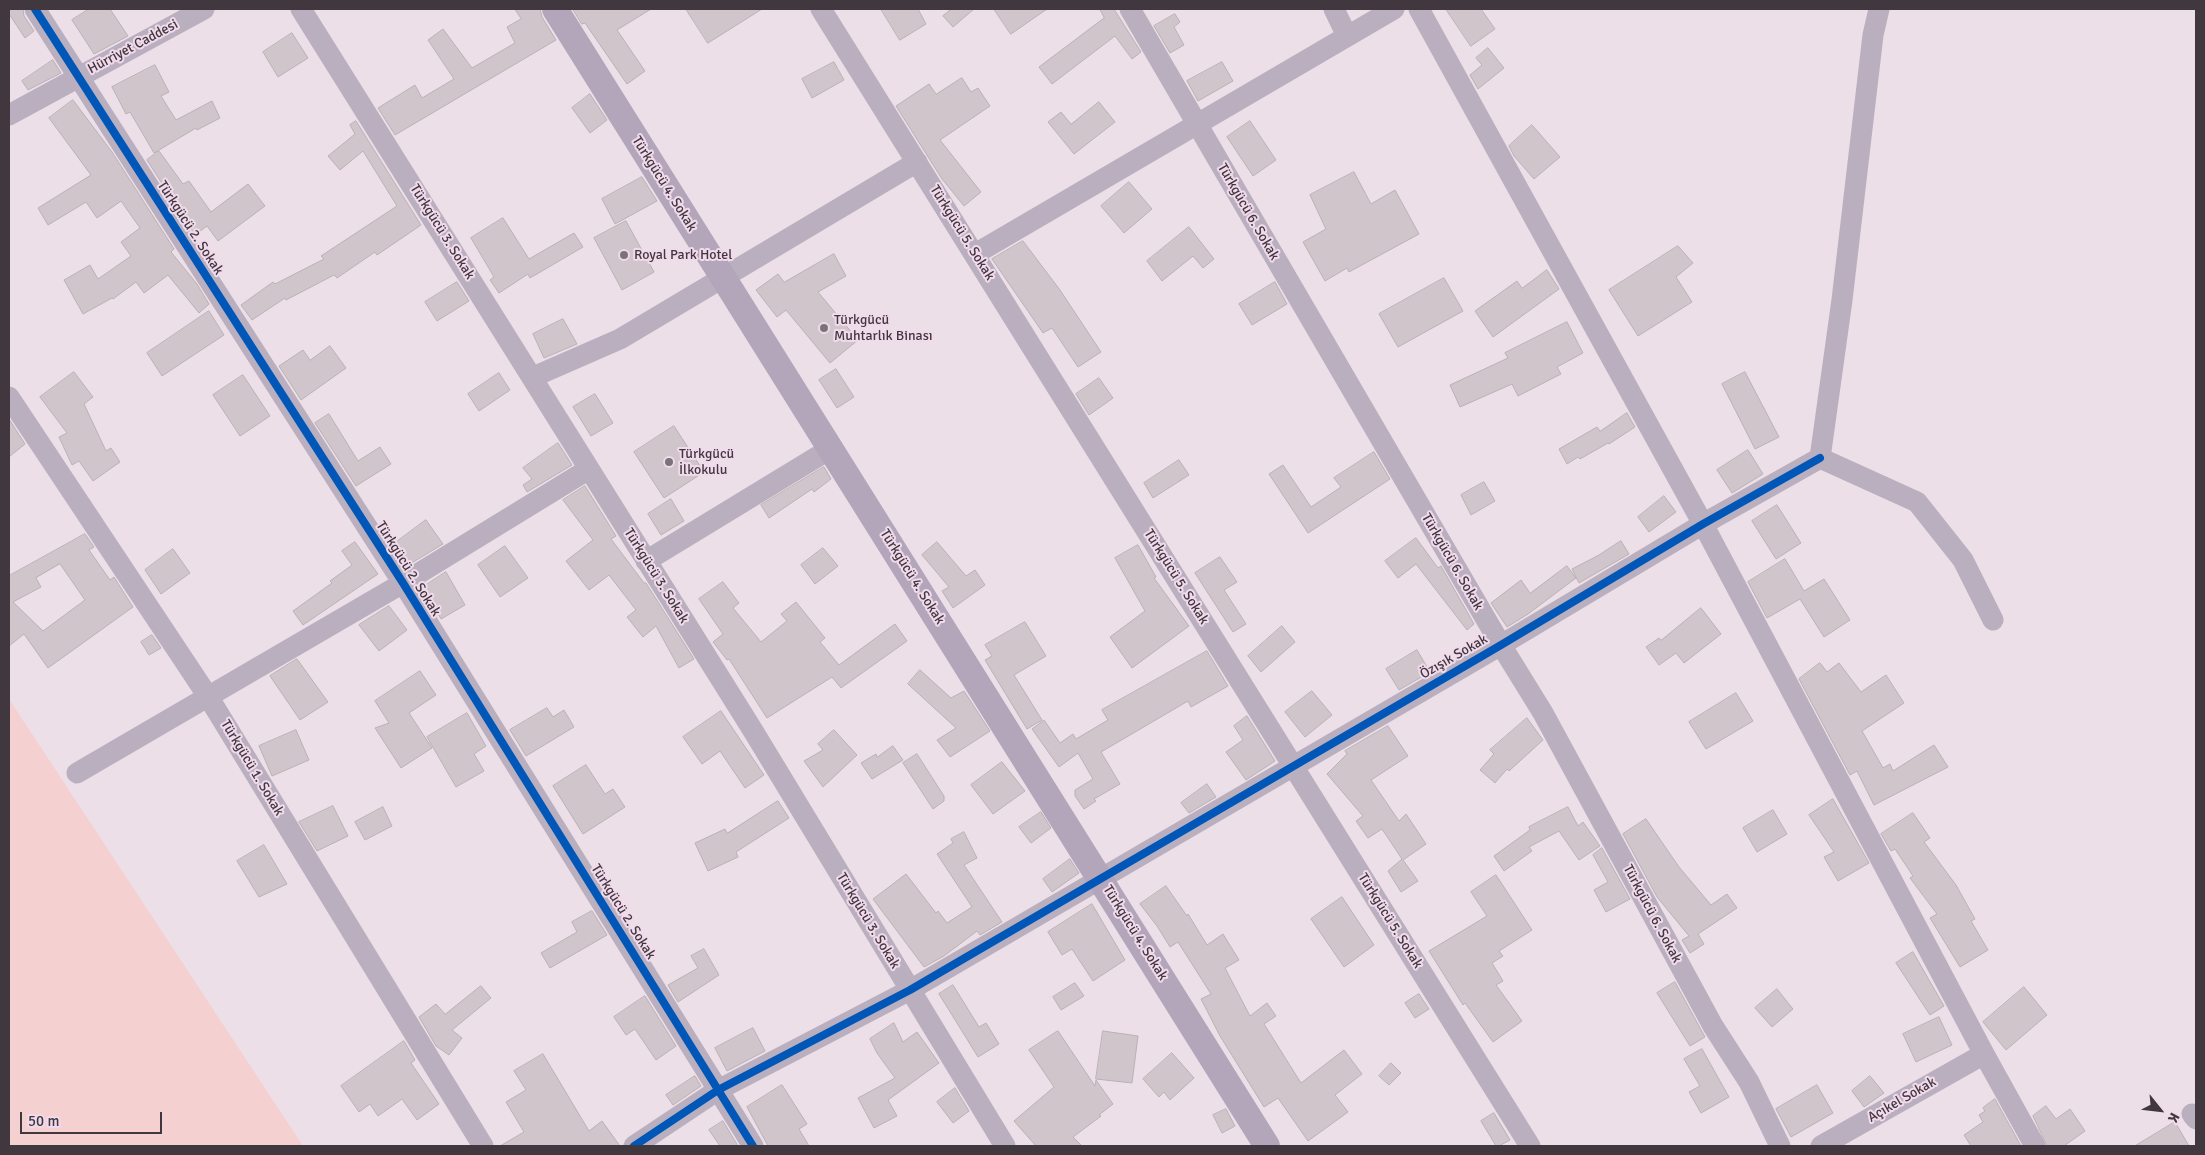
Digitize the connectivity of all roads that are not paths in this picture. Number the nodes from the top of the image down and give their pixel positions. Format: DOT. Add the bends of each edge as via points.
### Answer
graph roads {
  1 [pos="35,9"];
  2 [pos="204,9"];
  3 [pos="301,9"];
  4 [pos="556,9"];
  5 [pos="821,9"];
  6 [pos="1130,9"];
  7 [pos="1334,9"];
  8 [pos="1394,9"];
  9 [pos="1418,9"];
  10 [pos="1879,9"];
  11 [pos="1347,36"];
  12 [pos="78,77"];
  13 [pos="9,115"];
  14 [pos="1197,124"];
  15 [pos="917,162"];
  16 [pos="975,254"];
  17 [pos="722,278"];
  18 [pos="533,378"];
  19 [pos="9,396"];
  20 [pos="830,449"];
  21 [pos="1820,458"];
  22 [pos="589,469"];
  23 [pos="1703,524"];
  24 [pos="646,561"];
  25 [pos="403,583"];
  26 [pos="1993,620"];
  27 [pos="1501,645"];
  28 [pos="209,698"];
  29 [pos="1294,765"];
  30 [pos="77,773"];
  31 [pos="1101,878"];
  32 [pos="910,990"];
  33 [pos="1984,1054"];
  34 [pos="718,1090"];
  35 [pos="483,1146"];
  36 [pos="634,1146"];
  37 [pos="754,1146"];
  38 [pos="1005,1146"];
  39 [pos="1267,1146"];
  40 [pos="1530,1146"];
  41 [pos="1780,1146"];
  42 [pos="1821,1146"];
  43 [pos="2035,1146"];
  1 -- 12 [label="street, Türkgücü 2. Sokak"];
  2 -- 12 [label="street, Hürriyet Caddesi"];
  3 -- 18 [label="street, Türkgücü 3. Sokak"];
  4 -- 17 [label="main road, Türkgücü 4. Sokak"];
  5 -- 15 [label="street, Türkgücü 5. Sokak"];
  6 -- 14 [label="street, Türkgücü 6. Sokak"];
  7 -- 11 [label="street"];
  8 -- 11 [label="street"];
  9 -- 23 [label="street"];
  10 -- 21 [label="street"];
  11 -- 14 [label="street"];
  12 -- 13 [label="street, Hürriyet Caddesi"];
  12 -- 25 [label="street, Türkgücü 2. Sokak"];
  14 -- 16 [label="street"];
  14 -- 27 [label="street, Türkgücü 6. Sokak"];
  15 -- 16 [label="street, Türkgücü 5. Sokak"];
  15 -- 17 [label="street"];
  16 -- 29 [label="street, Türkgücü 5. Sokak"];
  17 -- 18 [label="street" via="620,339"];
  17 -- 20 [label="main road, Türkgücü 4. Sokak"];
  18 -- 22 [label="street, Türkgücü 3. Sokak"];
  19 -- 28 [label="street, Türkgücü 1. Sokak"];
  20 -- 24 [label="street"];
  20 -- 31 [label="main road, Türkgücü 4. Sokak"];
  21 -- 23 [label="street, Özışık Sokak"];
  21 -- 26 [label="street" via="1917,502 1963,560"];
  22 -- 24 [label="street, Türkgücü 3. Sokak"];
  22 -- 25 [label="street"];
  23 -- 27 [label="street, Özışık Sokak"];
  23 -- 33 [label="street"];
  24 -- 32 [label="street, Türkgücü 3. Sokak"];
  25 -- 28 [label="street"];
  25 -- 34 [label="street, Türkgücü 2. Sokak"];
  27 -- 29 [label="street, Özışık Sokak"];
  27 -- 41 [label="street, Türkgücü 6. Sokak" via="1543,713 1713,1026 1749,1082"];
  28 -- 30 [label="street"];
  28 -- 35 [label="street, Türkgücü 1. Sokak"];
  29 -- 31 [label="street, Özışık Sokak"];
  29 -- 40 [label="street, Türkgücü 5. Sokak"];
  31 -- 32 [label="street, Özışık Sokak"];
  31 -- 39 [label="main road, Türkgücü 4. Sokak"];
  32 -- 34 [label="street, Özışık Sokak"];
  32 -- 38 [label="street, Türkgücü 3. Sokak"];
  33 -- 42 [label="street, Açıkel Sokak"];
  33 -- 43 [label="street"];
  34 -- 36 [label="street, Özışık Sokak"];
  34 -- 37 [label="street, Türkgücü 2. Sokak"];
}
